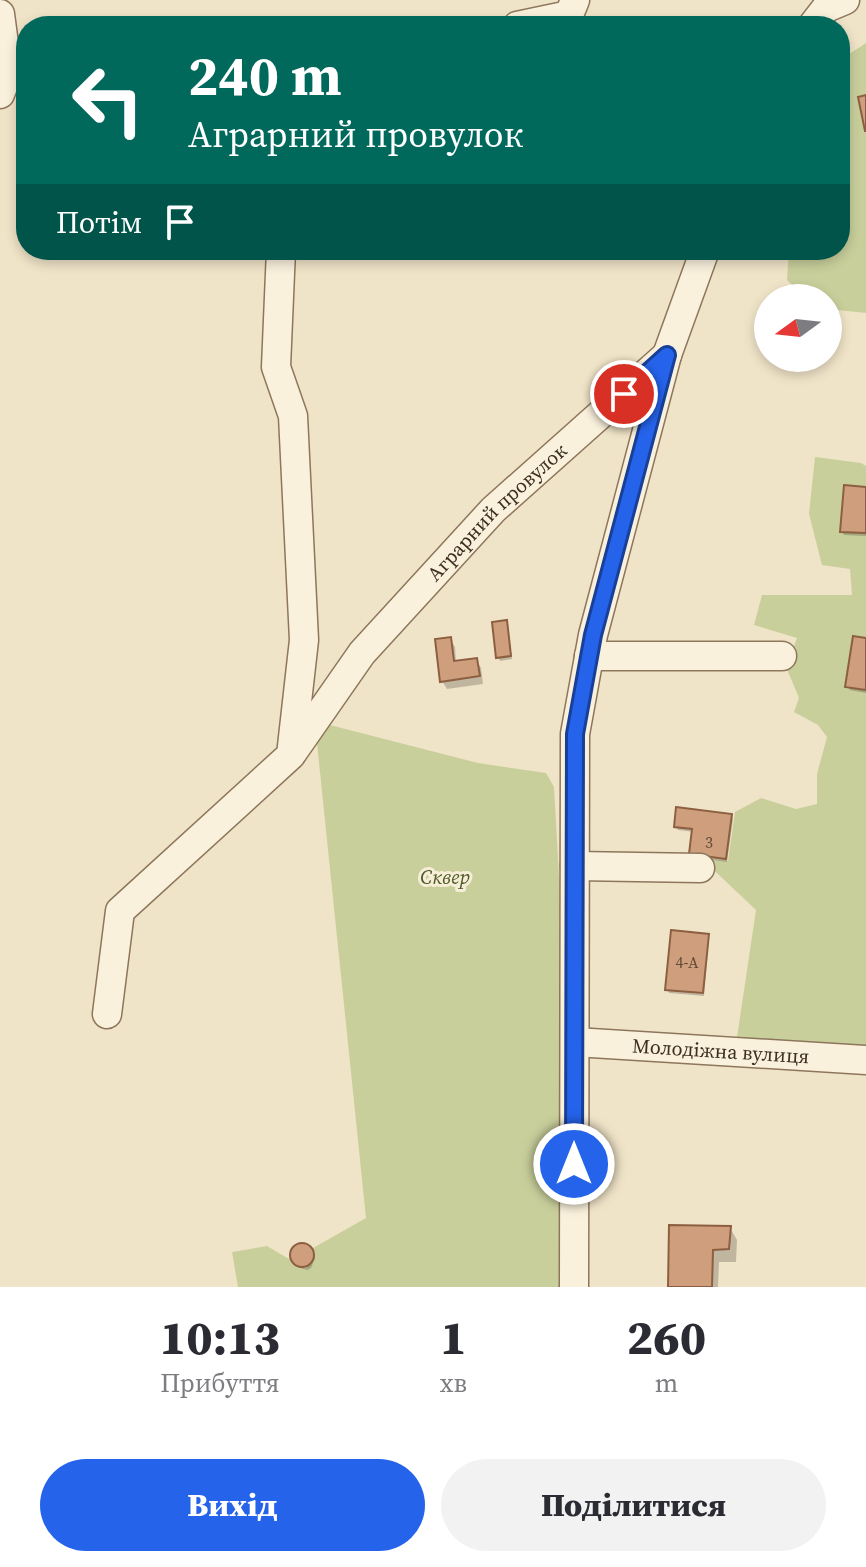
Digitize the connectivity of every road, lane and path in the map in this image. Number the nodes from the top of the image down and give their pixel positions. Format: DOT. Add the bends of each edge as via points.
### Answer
graph roads {
  1 [pos="575,0"];
  2 [pos="845,0"];
  3 [pos="0,14"];
  4 [pos="564,16"];
  5 [pos="820,16"];
  6 [pos="0,94"];
  7 [pos="281,260"];
  8 [pos="701,260"];
  9 [pos="667,355"];
  10 [pos="589,656"];
  11 [pos="782,656"];
  12 [pos="291,755"];
  13 [pos="575,866"];
  14 [pos="700,868"];
  15 [pos="107,1014"];
  16 [pos="575,1042"];
  17 [pos="866,1060"];
  18 [pos="574,1287"];
  1 -- 4 [label="street"];
  2 -- 5 [label="street"];
  3 -- 6 [label="street" via="8,74"];
  7 -- 12 [label="street" via="276,367 293,416 304,640"];
  8 -- 9 [label="street"];
  9 -- 10 [label="street"];
  9 -- 12 [label="street, Аграрний провулок" via="493,510 362,653"];
  10 -- 11 [label="street"];
  10 -- 13 [label="street" via="575,734"];
  12 -- 15 [label="street, Аграрний провулок" via="120,911"];
  13 -- 14 [label="street"];
  13 -- 16 [label="street"];
  16 -- 17 [label="street, Молодіжна вулиця"];
  16 -- 18 [label="street"];
}
